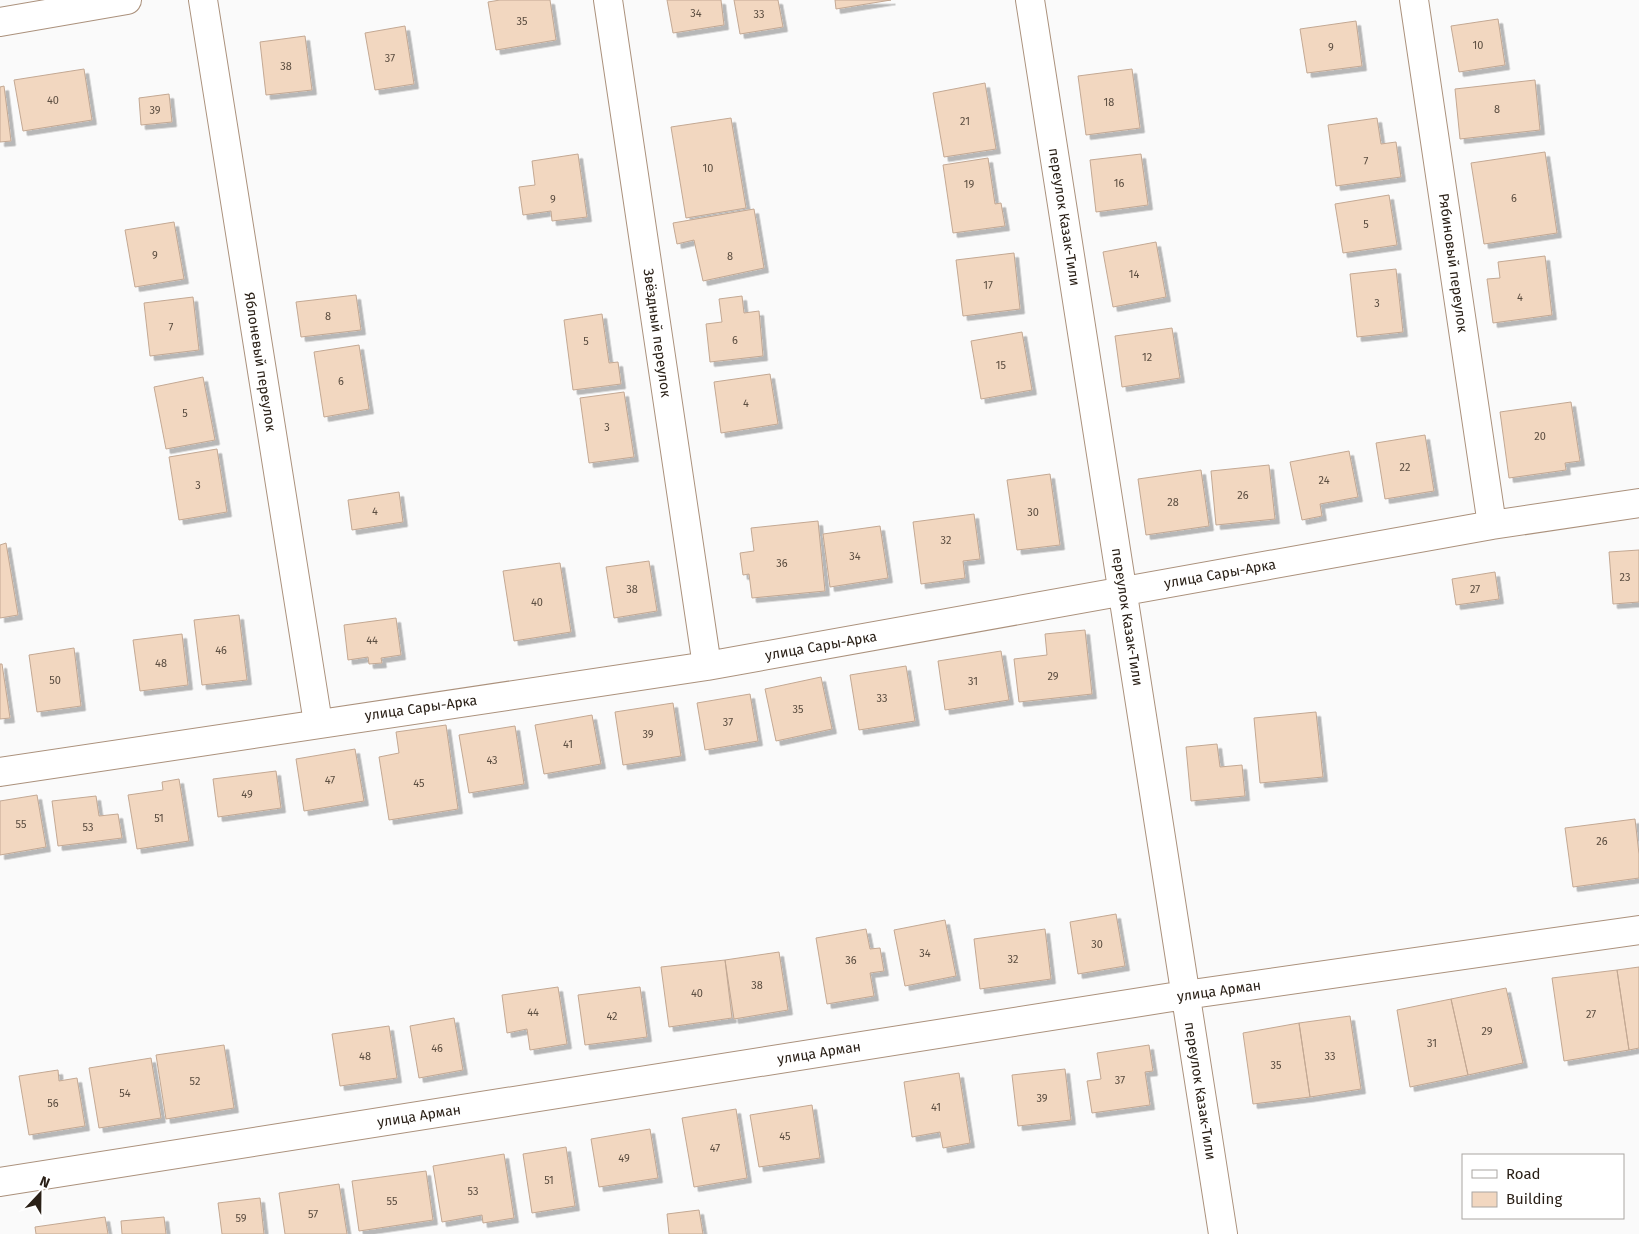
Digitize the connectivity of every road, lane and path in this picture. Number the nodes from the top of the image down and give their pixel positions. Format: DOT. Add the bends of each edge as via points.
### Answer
graph roads {
  1 [pos="127,0"];
  2 [pos="203,0"];
  3 [pos="608,0"];
  4 [pos="1030,0"];
  5 [pos="1414,0"];
  6 [pos="0,22"];
  7 [pos="1639,503"];
  8 [pos="1492,525"];
  9 [pos="1122,591"];
  10 [pos="707,666"];
  11 [pos="318,723"];
  12 [pos="0,772"];
  13 [pos="1639,930"];
  14 [pos="1186,995"];
  15 [pos="0,1182"];
  16 [pos="1223,1234"];
  1 -- 6 [label="lane"];
  2 -- 11 [label="lane, Яблоневый переулок"];
  3 -- 10 [label="lane, Звёздный переулок"];
  4 -- 9 [label="lane, переулок Казак-Тили"];
  5 -- 8 [label="lane, Рябиновый переулок"];
  7 -- 8 [label="lane, улица Сары-Арка"];
  8 -- 9 [label="lane, улица Сары-Арка"];
  9 -- 10 [label="lane, улица Сары-Арка"];
  9 -- 14 [label="lane, переулок Казак-Тили"];
  10 -- 11 [label="lane, улица Сары-Арка"];
  11 -- 12 [label="lane, улица Сары-Арка"];
  13 -- 14 [label="lane, улица Арман"];
  14 -- 15 [label="lane, улица Арман"];
  14 -- 16 [label="lane, переулок Казак-Тили"];
}
